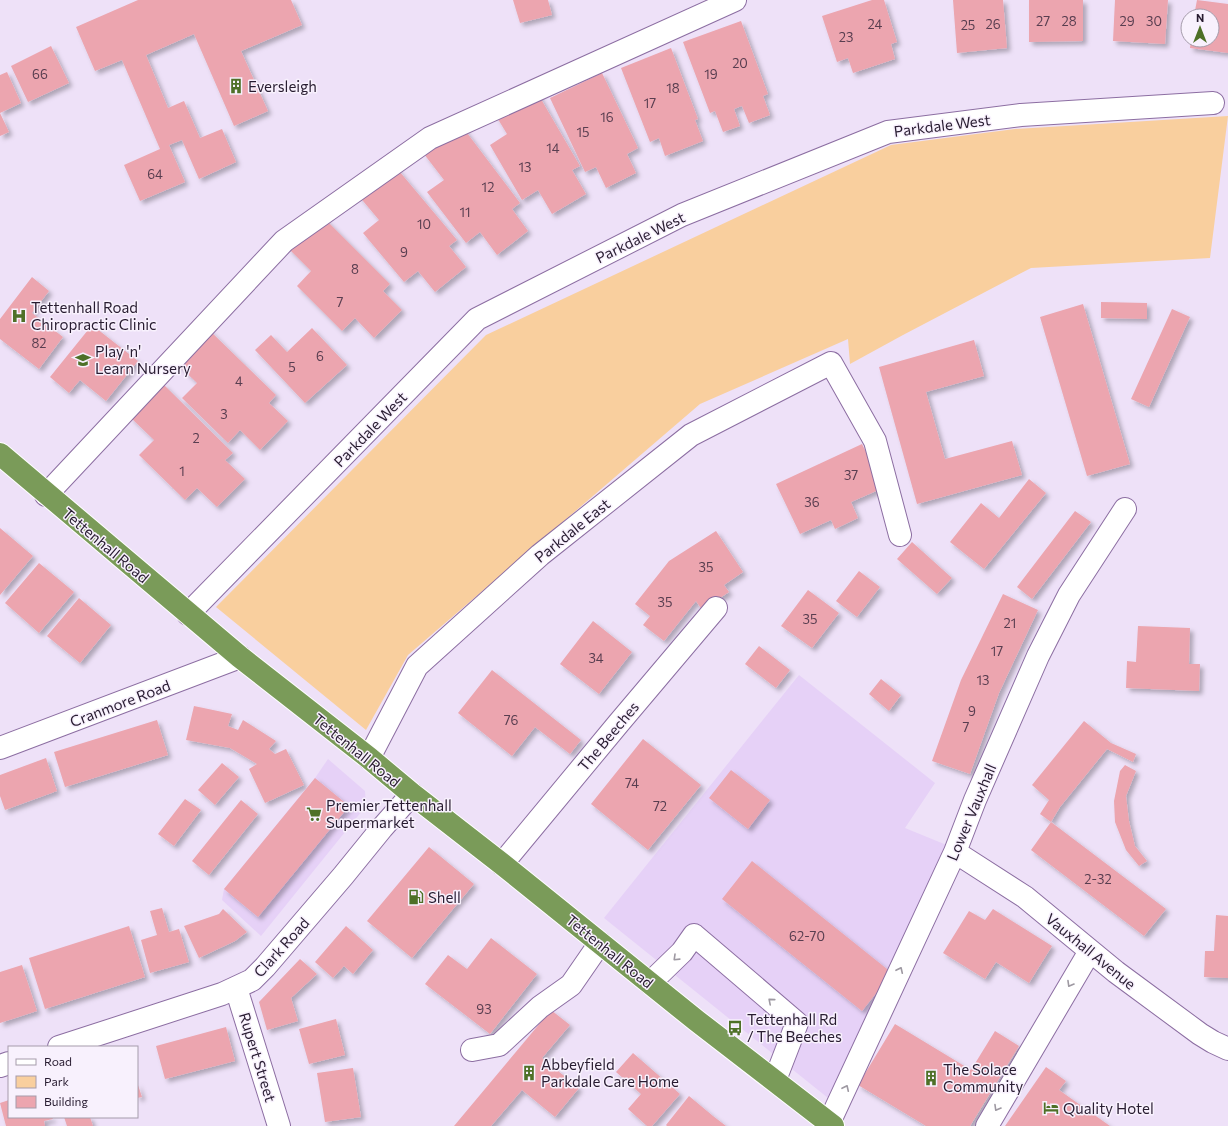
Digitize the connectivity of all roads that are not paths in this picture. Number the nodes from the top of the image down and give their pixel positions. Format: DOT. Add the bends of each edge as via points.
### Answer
graph roads {
  1 [pos="735,0"];
  2 [pos="1213,103"];
  3 [pos="0,454"];
  4 [pos="46,495"];
  5 [pos="1125,508"];
  6 [pos="900,535"];
  7 [pos="716,608"];
  8 [pos="188,614"];
  9 [pos="240,657"];
  10 [pos="0,748"];
  11 [pos="369,758"];
  12 [pos="412,794"];
  13 [pos="955,852"];
  14 [pos="502,864"];
  15 [pos="600,943"];
  16 [pos="1090,951"];
  17 [pos="650,983"];
  18 [pos="236,988"];
  19 [pos="62,1046"];
  20 [pos="1228,1049"];
  21 [pos="472,1050"];
  22 [pos="775,1080"];
  23 [pos="831,1125"];
  24 [pos="279,1126"];
  25 [pos="987,1126"];
  1 -- 4 [label="street" via="430,138 284,242"];
  2 -- 8 [label="street, Parkdale West" via="1020,115 888,132 682,215 477,319"];
  3 -- 4 [label="highway, Tettenhall Road"];
  4 -- 8 [label="highway, Tettenhall Road"];
  5 -- 13 [label="street, Lower Vauxhall" via="1069,595 1038,656"];
  6 -- 11 [label="street, Parkdale East" via="875,441 831,363 690,435 540,555 417,666"];
  7 -- 14 [label="street, The Beeches"];
  8 -- 9 [label="highway, Tettenhall Road"];
  9 -- 10 [label="street, Cranmore Road"];
  9 -- 11 [label="highway, Tettenhall Road"];
  11 -- 12 [label="highway, Tettenhall Road"];
  12 -- 14 [label="highway, Tettenhall Road"];
  12 -- 18 [label="street, Clark Road" via="265,967 252,980"];
  13 -- 16 [label="street, Vauxhall Avenue" via="1025,897"];
  23 -- 13 [label="street, Lower Vauxhall, one-way"];
  14 -- 15 [label="highway, Tettenhall Road"];
  15 -- 17 [label="highway, Tettenhall Road"];
  15 -- 21 [label="street" via="571,985 540,1007 499,1045"];
  16 -- 20 [label="street, Vauxhall Avenue" via="1200,1034"];
  16 -- 25 [label="street, one-way"];
  17 -- 22 [label="highway, Tettenhall Road"];
  22 -- 17 [label="street, one-way" via="797,1023 694,935 682,952"];
  18 -- 19 [label="street, Clark Road"];
  18 -- 24 [label="street, Rupert Street"];
  22 -- 23 [label="highway, Tettenhall Road"];
}
